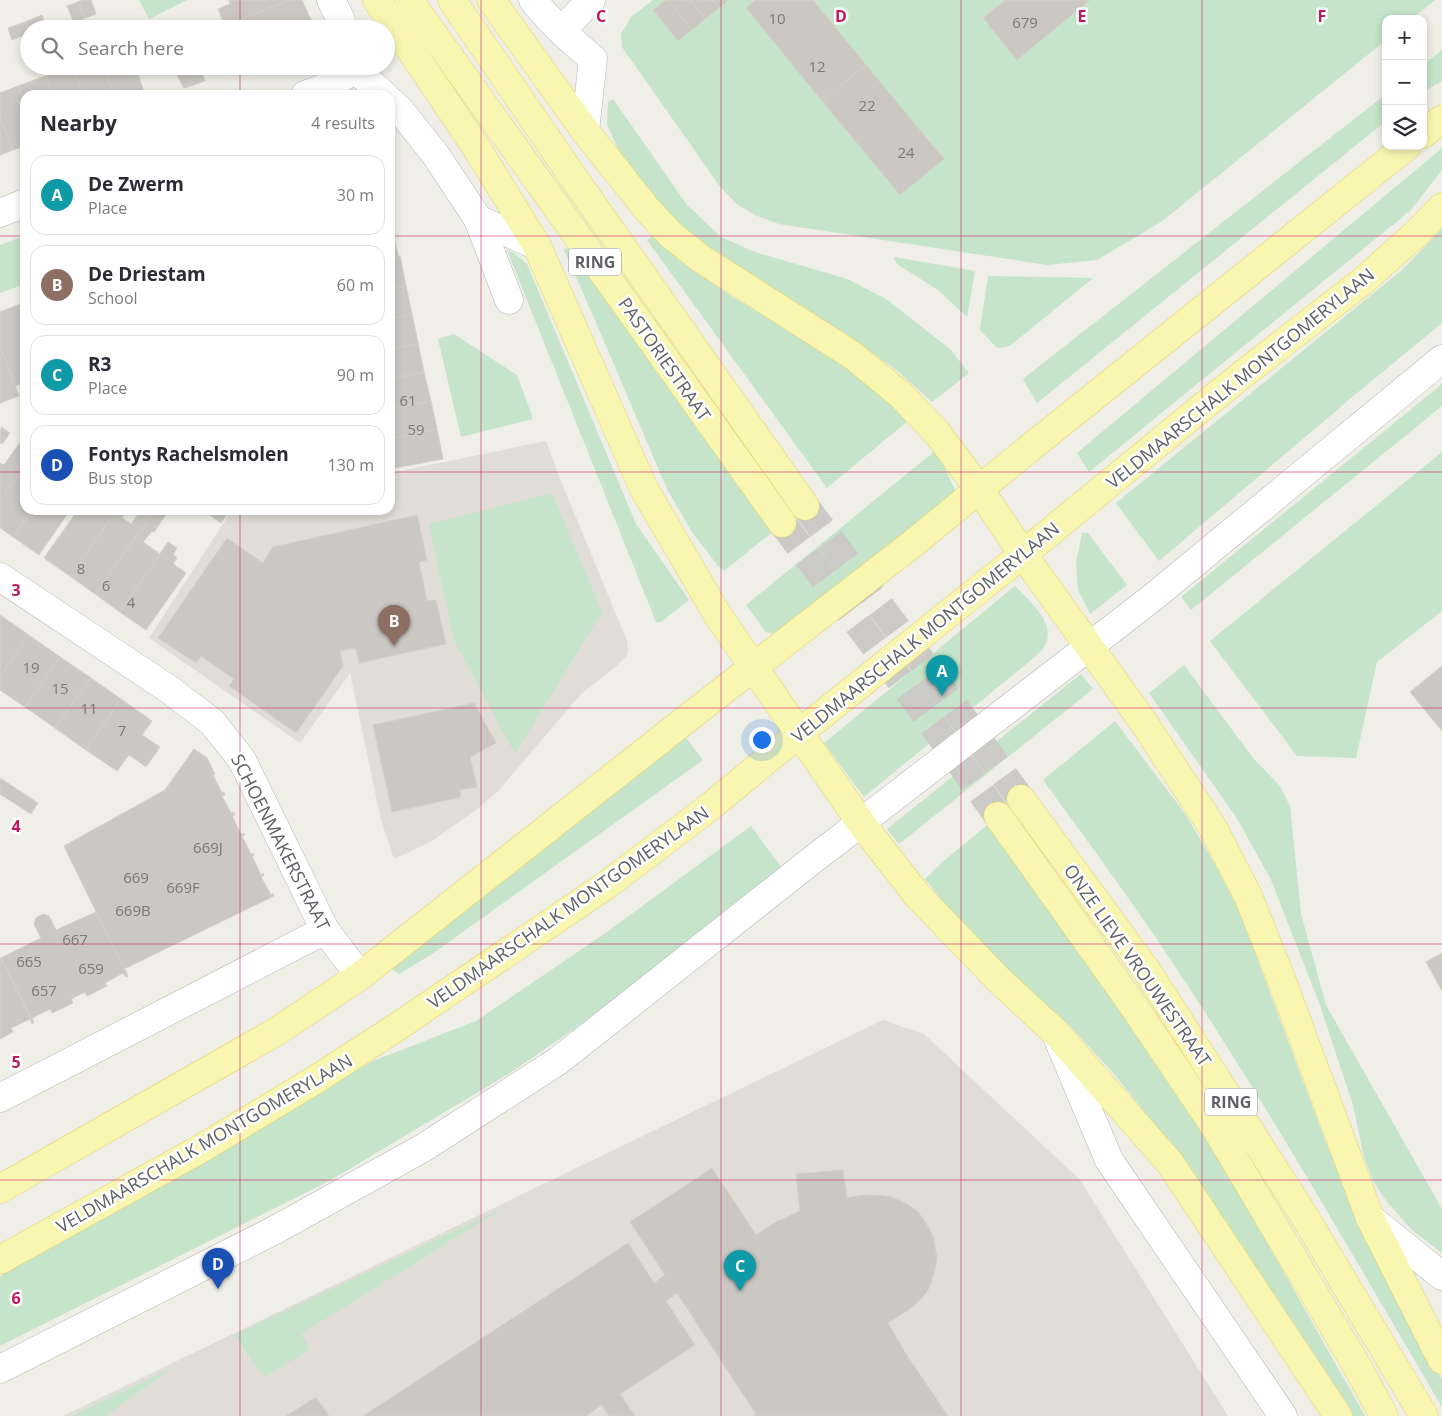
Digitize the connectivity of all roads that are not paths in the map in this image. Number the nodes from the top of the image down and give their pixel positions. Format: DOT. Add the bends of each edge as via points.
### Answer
graph roads {
  1 [pos="331,0"];
  2 [pos="377,0"];
  3 [pos="409,0"];
  4 [pos="452,0"];
  5 [pos="491,0"];
  6 [pos="533,0"];
  7 [pos="591,0"];
  8 [pos="341,20"];
  9 [pos="390,20"];
  10 [pos="395,27"];
  11 [pos="561,31"];
  12 [pos="344,75"];
  13 [pos="363,75"];
  14 [pos="319,90"];
  15 [pos="379,90"];
  16 [pos="395,106"];
  17 [pos="1442,118"];
  18 [pos="585,131"];
  19 [pos="1427,131"];
  20 [pos="1402,150"];
  21 [pos="20,205"];
  22 [pos="1442,207"];
  23 [pos="0,213"];
  24 [pos="478,220"];
  25 [pos="537,246"];
  26 [pos="510,300"];
  27 [pos="1442,359"];
  28 [pos="979,490"];
  29 [pos="805,506"];
  30 [pos="782,523"];
  31 [pos="1023,554"];
  32 [pos="0,577"];
  33 [pos="1088,646"];
  34 [pos="753,667"];
  35 [pos="798,734"];
  36 [pos="1021,798"];
  37 [pos="998,816"];
  38 [pos="861,823"];
  39 [pos="325,930"];
  40 [pos="360,976"];
  41 [pos="1056,1033"];
  42 [pos="0,1098"];
  43 [pos="0,1189"];
  44 [pos="1370,1218"];
  45 [pos="0,1260"];
  46 [pos="1442,1276"];
  47 [pos="1442,1360"];
  48 [pos="0,1369"];
  49 [pos="1283,1416"];
  50 [pos="1338,1416"];
  51 [pos="1384,1416"];
  52 [pos="1424,1416"];
  1 -- 8 [label="street"];
  2 -- 9 [label="main road"];
  3 -- 30 [label="main road, PASTORIESTRAAT / RING"];
  4 -- 29 [label="main road, PASTORIESTRAAT / RING"];
  5 -- 18 [label="main road"];
  6 -- 11 [label="street"];
  7 -- 11 [label="street"];
  10 -- 25 [label="main road" via="476,147"];
  11 -- 18 [label="street" via="594,59"];
  12 -- 14 [label="street"];
  13 -- 15 [label="street"];
  16 -- 24 [label="street" via="435,154"];
  17 -- 19 [label="main road"];
  18 -- 28 [label="main road" via="670,234 700,258 852,355 901,395 938,434"];
  20 -- 28 [label="main road"];
  21 -- 23 [label="street"];
  22 -- 31 [label="main road, VELDMAARSCHALK MONTGOMERYLAAN" via="1363,280"];
  24 -- 25 [label="street"];
  24 -- 26 [label="street"];
  25 -- 34 [label="main road" via="644,489 716,614"];
  27 -- 33 [label="street" via="1152,598"];
  28 -- 31 [label="main road"];
  28 -- 34 [label="main road"];
  31 -- 33 [label="main road"];
  31 -- 35 [label="main road, VELDMAARSCHALK MONTGOMERYLAAN"];
  32 -- 39 [label="street, SCHOENMAKERSTRAAT" via="170,690 212,722 242,760"];
  33 -- 38 [label="street"];
  33 -- 44 [label="main road" via="1142,720 1213,828 1248,896"];
  34 -- 35 [label="main road"];
  34 -- 40 [label="main road"];
  35 -- 38 [label="main road"];
  35 -- 45 [label="main road, VELDMAARSCHALK MONTGOMERYLAAN" via="711,806 605,886 394,1029 202,1148"];
  36 -- 52 [label="main road, ONZE LIEVE VROUWESTRAAT / RING" via="1147,971 1303,1214"];
  37 -- 51 [label="main road, ONZE LIEVE VROUWESTRAAT / RING" via="1130,1001 1216,1130"];
  38 -- 41 [label="main road" via="917,895 998,979"];
  38 -- 48 [label="street" via="558,1061 423,1148 275,1230"];
  39 -- 40 [label="street, SCHOENMAKERSTRAAT"];
  39 -- 42 [label="street"];
  40 -- 43 [label="main road" via="274,1032"];
  41 -- 49 [label="street" via="1109,1160"];
  41 -- 50 [label="main road" via="1170,1163"];
  44 -- 46 [label="street"];
  44 -- 47 [label="main road"];
}
